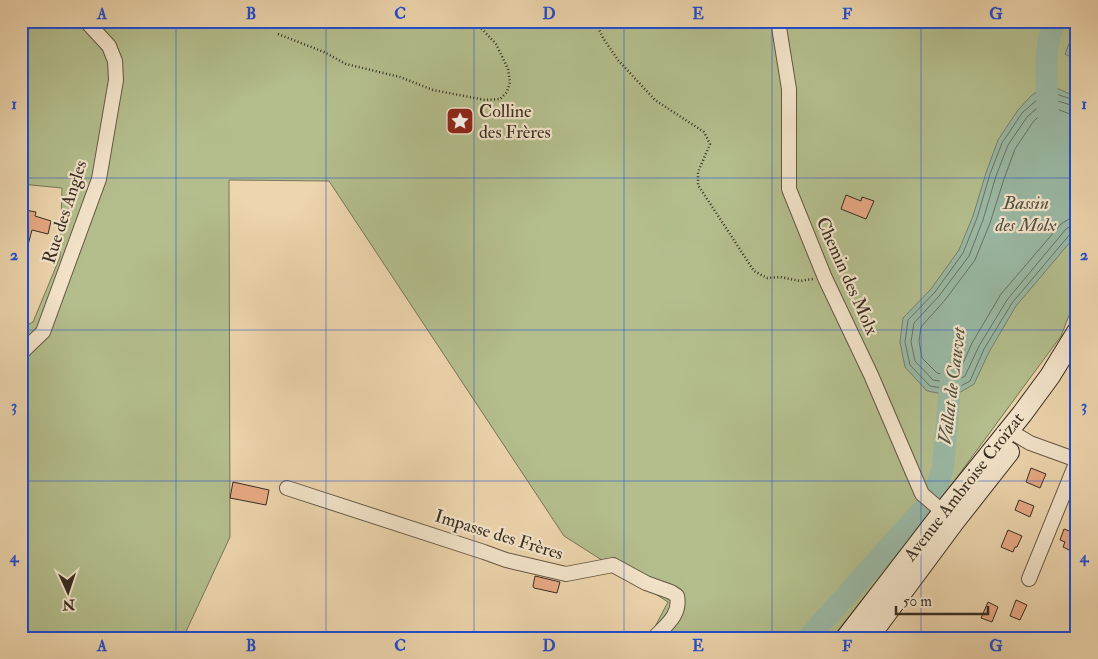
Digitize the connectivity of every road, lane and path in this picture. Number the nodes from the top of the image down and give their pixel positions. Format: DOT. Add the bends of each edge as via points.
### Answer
graph roads {
  1 [pos="86,21"];
  2 [pos="470,21"];
  3 [pos="595,21"];
  4 [pos="778,21"];
  5 [pos="278,34"];
  6 [pos="825,278"];
  7 [pos="1077,332"];
  8 [pos="21,354"];
  9 [pos="1077,354"];
  10 [pos="1015,434"];
  11 [pos="1077,460"];
  12 [pos="287,488"];
  13 [pos="940,509"];
  14 [pos="1028,579"];
  15 [pos="867,633"];
  16 [pos="654,638"];
  17 [pos="846,638"];
  1 -- 8 [label="street, Rue des Angles" via="109,46 115,61 116,80 99,179 43,332"];
  2 -- 5 [label="path" via="496,44 508,69 510,82 507,92 500,98 485,100 433,90 400,77 346,64"];
  3 -- 6 [label="path" via="618,60 655,100 704,132 710,144 698,172 698,186 754,271 767,278"];
  4 -- 6 [label="street, Chemin des Molx" via="789,89 789,189"];
  6 -- 13 [label="street, Chemin des Molx" via="922,494"];
  7 -- 10 [label="main road, Avenue Ambroise Croizat"];
  9 -- 10 [label="main road, Avenue Ambroise Croizat" via="1050,398"];
  10 -- 11 [label="street"];
  10 -- 13 [label="main road, Avenue Ambroise Croizat"];
  11 -- 14 [label="street"];
  12 -- 16 [label="street, Impasse des Frères" via="506,560 566,574 614,565 677,596 679,606 675,615"];
  13 -- 15 [label="main road, Avenue Ambroise Croizat"];
  15 -- 17 [label="main road, Avenue Ambroise Croizat"];
}
